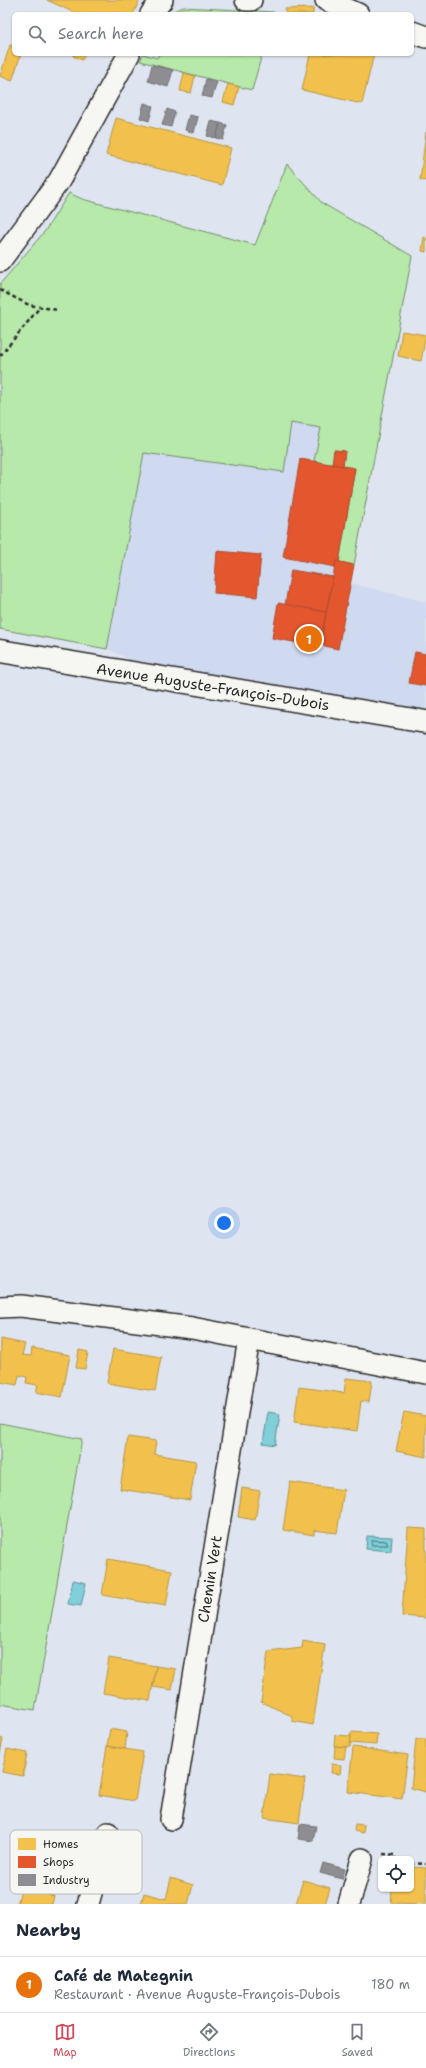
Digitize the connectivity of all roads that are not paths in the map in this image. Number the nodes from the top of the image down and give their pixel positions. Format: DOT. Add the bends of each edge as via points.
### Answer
graph roads {
  1 [pos="162,0"];
  2 [pos="246,0"];
  3 [pos="251,0"];
  4 [pos="326,0"];
  5 [pos="153,12"];
  6 [pos="353,12"];
  7 [pos="414,33"];
  8 [pos="426,37"];
  9 [pos="128,56"];
  10 [pos="0,261"];
  11 [pos="0,651"];
  12 [pos="426,722"];
  13 [pos="0,1307"];
  14 [pos="249,1339"];
  15 [pos="426,1373"];
  16 [pos="171,1819"];
  17 [pos="362,1859"];
  18 [pos="91,1894"];
  19 [pos="88,1904"];
  20 [pos="349,1904"];
  1 -- 5 [label="street"];
  2 -- 3 [label="street"];
  4 -- 6 [label="street"];
  7 -- 8 [label="street"];
  9 -- 10 [label="street" via="59,181"];
  11 -- 12 [label="main road, Avenue Auguste-François-Dubois"];
  13 -- 14 [label="street" via="21,1306 128,1319"];
  14 -- 15 [label="street"];
  14 -- 16 [label="street, Chemin Vert"];
  17 -- 20 [label="street"];
  18 -- 19 [label="street"];
}
